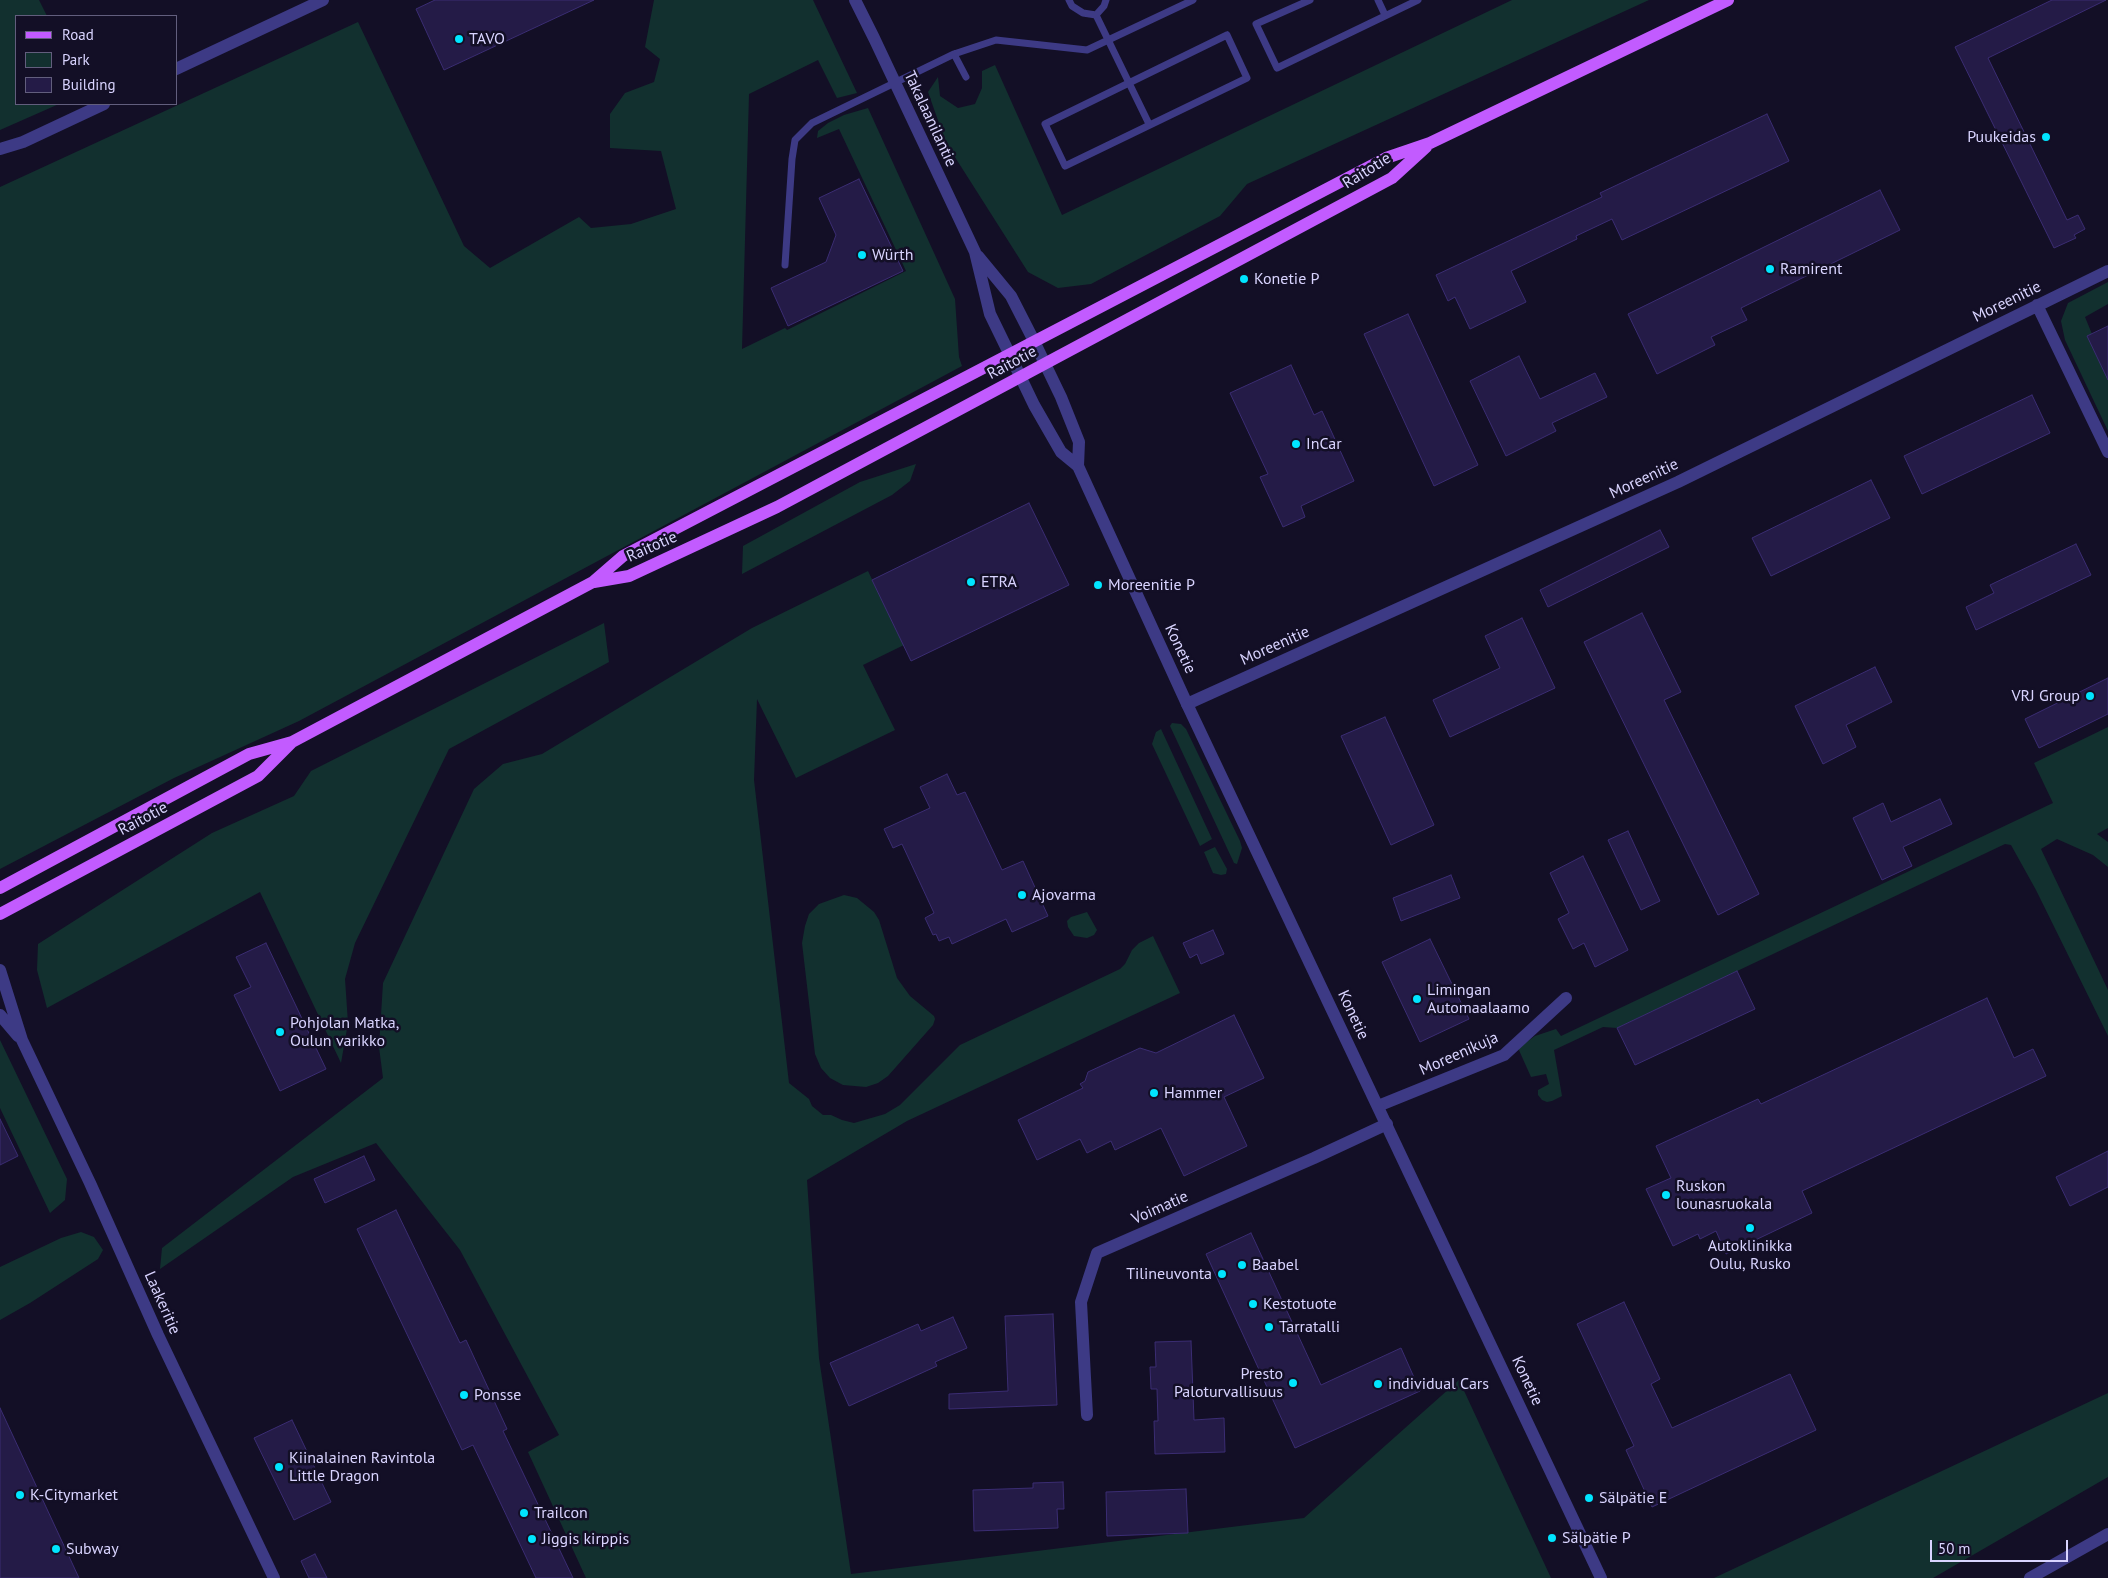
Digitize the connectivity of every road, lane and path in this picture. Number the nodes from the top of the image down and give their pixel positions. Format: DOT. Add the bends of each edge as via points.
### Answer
graph roads {
  1 [pos="323,0"];
  2 [pos="855,0"];
  3 [pos="1069,0"];
  4 [pos="1106,0"];
  5 [pos="1193,0"];
  6 [pos="1310,0"];
  7 [pos="1378,0"];
  8 [pos="1418,0"];
  9 [pos="1728,0"];
  10 [pos="1096,15"];
  11 [pos="1385,15"];
  12 [pos="1107,40"];
  13 [pos="954,54"];
  14 [pos="178,69"];
  15 [pos="966,77"];
  16 [pos="895,82"];
  17 [pos="1128,83"];
  18 [pos="102,105"];
  19 [pos="1149,124"];
  20 [pos="1430,143"];
  21 [pos="0,149"];
  22 [pos="975,252"];
  23 [pos="785,265"];
  24 [pos="2108,271"];
  25 [pos="2037,305"];
  26 [pos="1034,341"];
  27 [pos="1009,353"];
  28 [pos="1045,364"];
  29 [pos="1020,377"];
  30 [pos="2108,452"];
  31 [pos="1078,466"];
  32 [pos="593,582"];
  33 [pos="1187,704"];
  34 [pos="292,742"];
  35 [pos="0,888"];
  36 [pos="0,914"];
  37 [pos="0,970"];
  38 [pos="1566,998"];
  39 [pos="0,1015"];
  40 [pos="22,1040"];
  41 [pos="1378,1106"];
  42 [pos="1387,1124"];
  43 [pos="1088,1415"];
  44 [pos="2108,1534"];
  45 [pos="274,1578"];
  46 [pos="1601,1578"];
  47 [pos="2030,1578"];
  1 -- 14 [label="street"];
  2 -- 16 [label="street, Takalaanilantie"];
  3 -- 10 [label="lane" via="1082,13"];
  4 -- 10 [label="lane"];
  5 -- 12 [label="lane"];
  6 -- 11 [label="lane" via="1256,24 1277,68"];
  7 -- 11 [label="lane"];
  8 -- 11 [label="lane"];
  9 -- 20 [label="main road, Raitotie"];
  10 -- 12 [label="lane"];
  12 -- 13 [label="lane" via="1087,50 996,40"];
  12 -- 17 [label="lane"];
  13 -- 15 [label="lane"];
  13 -- 16 [label="lane"];
  16 -- 22 [label="street, Takalaanilantie"];
  16 -- 23 [label="lane" via="812,123 795,140"];
  17 -- 19 [label="lane"];
  17 -- 19 [label="lane" via="1045,124 1065,166"];
  17 -- 19 [label="lane" via="1227,36 1246,78"];
  18 -- 21 [label="street" via="23,142"];
  20 -- 26 [label="main road, Raitotie" via="1386,158"];
  20 -- 28 [label="main road, Raitotie" via="1392,178"];
  22 -- 26 [label="street, Takalaanilantie" via="1011,296"];
  22 -- 27 [label="street, Takalaanilantie" via="990,314"];
  24 -- 25 [label="street, Moreenitie"];
  25 -- 30 [label="street"];
  25 -- 33 [label="street, Moreenitie" via="1678,482"];
  26 -- 27 [label="main road, Raitotie"];
  26 -- 28 [label="street, Konetie"];
  27 -- 29 [label="street, Konetie"];
  27 -- 32 [label="main road, Raitotie" via="623,556"];
  28 -- 29 [label="main road, Raitotie"];
  28 -- 31 [label="street, Konetie" via="1079,442"];
  29 -- 31 [label="street, Konetie" via="1061,452"];
  29 -- 32 [label="main road, Raitotie" via="777,507 629,576"];
  31 -- 33 [label="street, Konetie"];
  32 -- 34 [label="main road, Raitotie"];
  33 -- 41 [label="street, Konetie"];
  34 -- 35 [label="main road, Raitotie" via="248,754"];
  34 -- 36 [label="main road, Raitotie" via="258,776"];
  37 -- 40 [label="street, Laakeritie"];
  38 -- 41 [label="street, Moreenikuja" via="1504,1055"];
  39 -- 40 [label="street, Laakeritie"];
  40 -- 45 [label="street, Laakeritie"];
  41 -- 42 [label="street, Konetie"];
  42 -- 43 [label="street, Voimatie" via="1097,1253 1081,1302"];
  42 -- 46 [label="street, Konetie"];
  44 -- 47 [label="street"];
}
